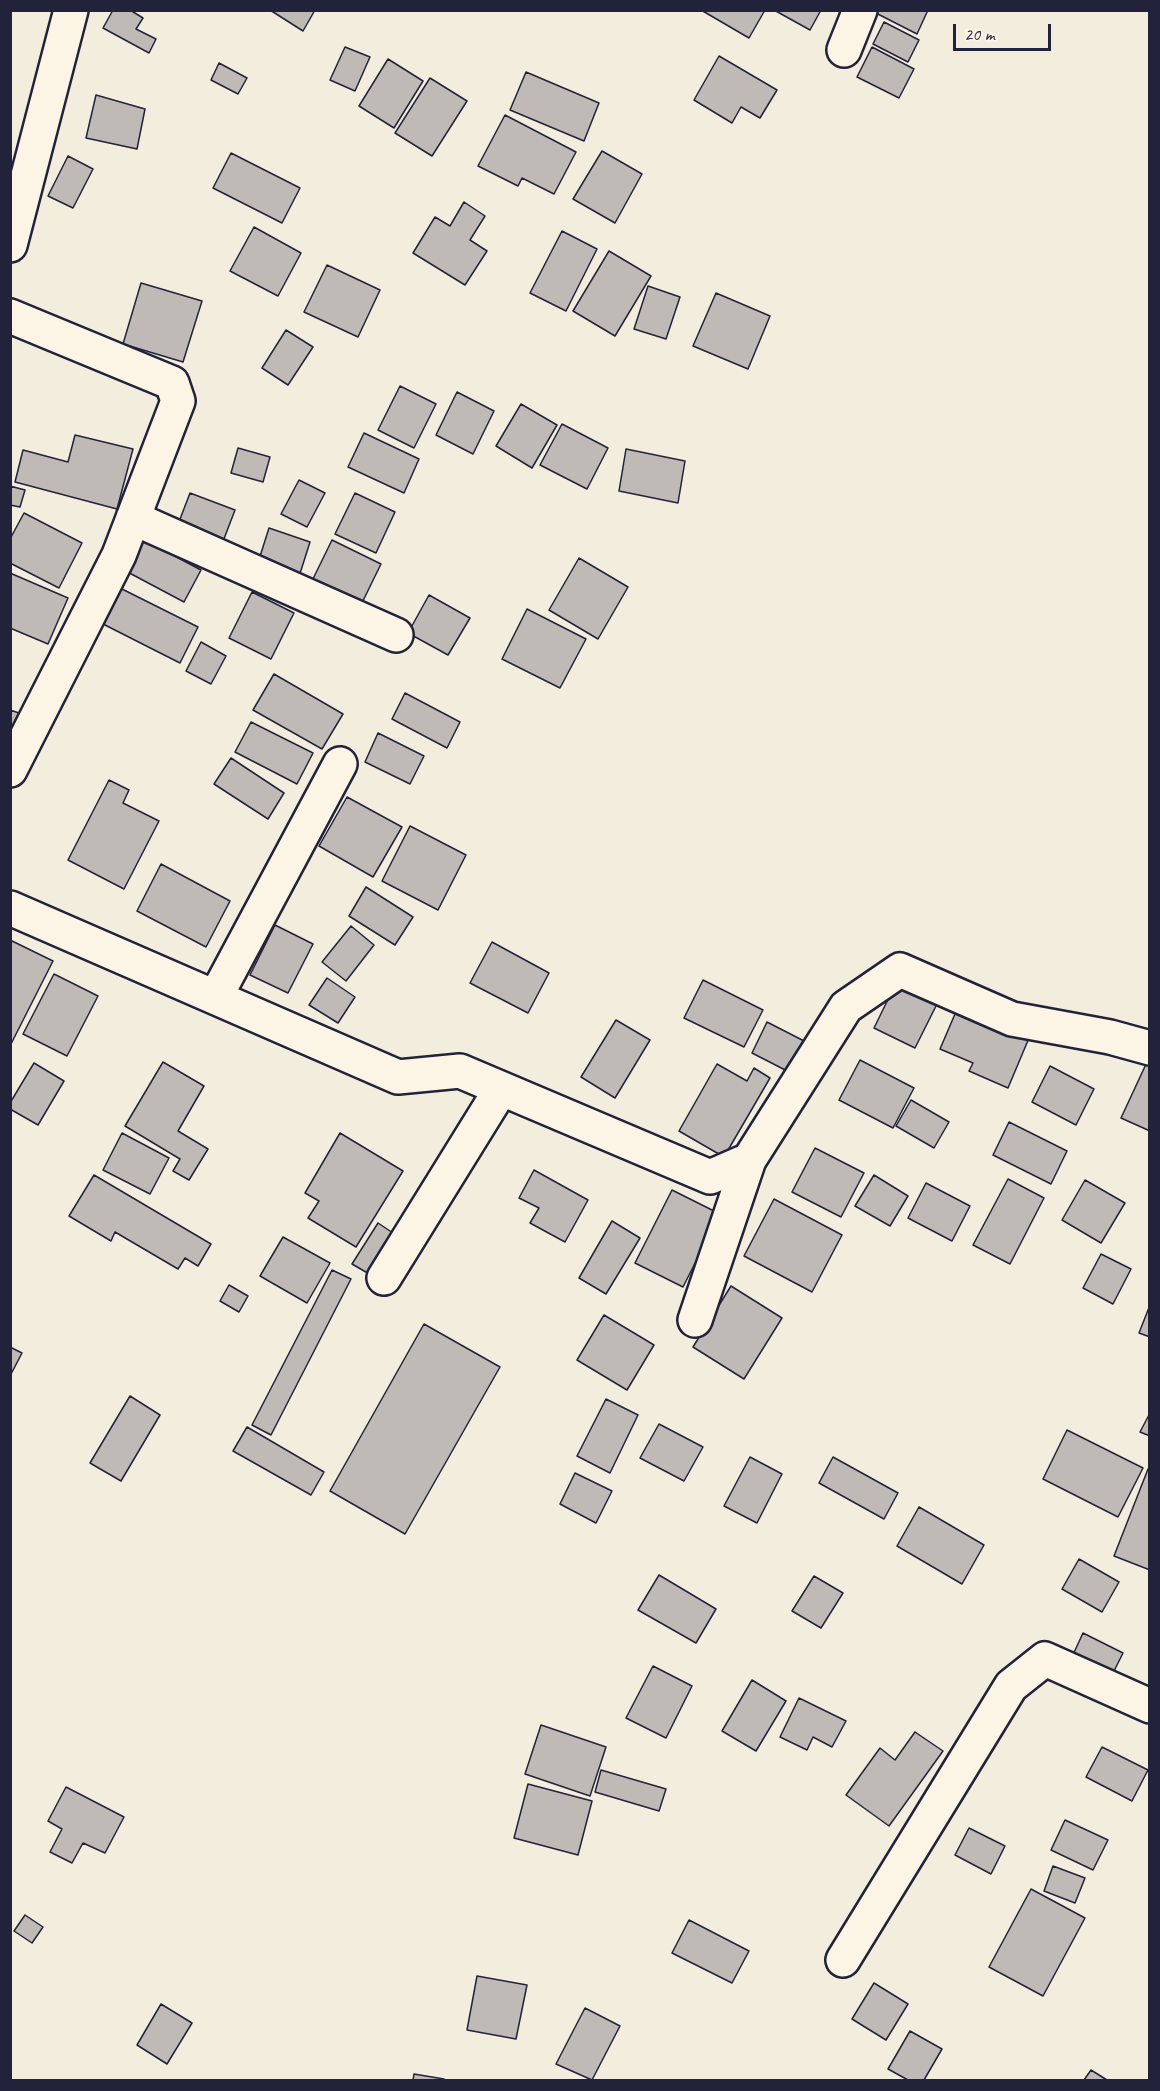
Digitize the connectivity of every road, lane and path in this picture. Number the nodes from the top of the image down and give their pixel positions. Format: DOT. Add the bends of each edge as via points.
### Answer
graph roads {
  1 [pos="71,10"];
  2 [pos="860,10"];
  3 [pos="844,50"];
  4 [pos="10,245"];
  5 [pos="10,316"];
  6 [pos="134,518"];
  7 [pos="396,635"];
  8 [pos="340,764"];
  9 [pos="10,770"];
  10 [pos="10,908"];
  11 [pos="216,996"];
  12 [pos="1149,1048"];
  13 [pos="501,1089"];
  14 [pos="749,1160"];
  15 [pos="384,1278"];
  16 [pos="695,1320"];
  17 [pos="1149,1706"];
  18 [pos="843,1960"];
  1 -- 4 [label="street"];
  2 -- 3 [label="street"];
  5 -- 6 [label="street" via="172,383 178,401"];
  6 -- 7 [label="street"];
  6 -- 9 [label="street"];
  8 -- 11 [label="street"];
  10 -- 11 [label="street"];
  11 -- 13 [label="street" via="398,1077 460,1071"];
  12 -- 14 [label="street" via="1012,1019 900,970 846,1007"];
  13 -- 14 [label="street" via="710,1177"];
  13 -- 15 [label="street"];
  14 -- 16 [label="street"];
  17 -- 18 [label="street" via="1045,1659 1011,1686"];
}
